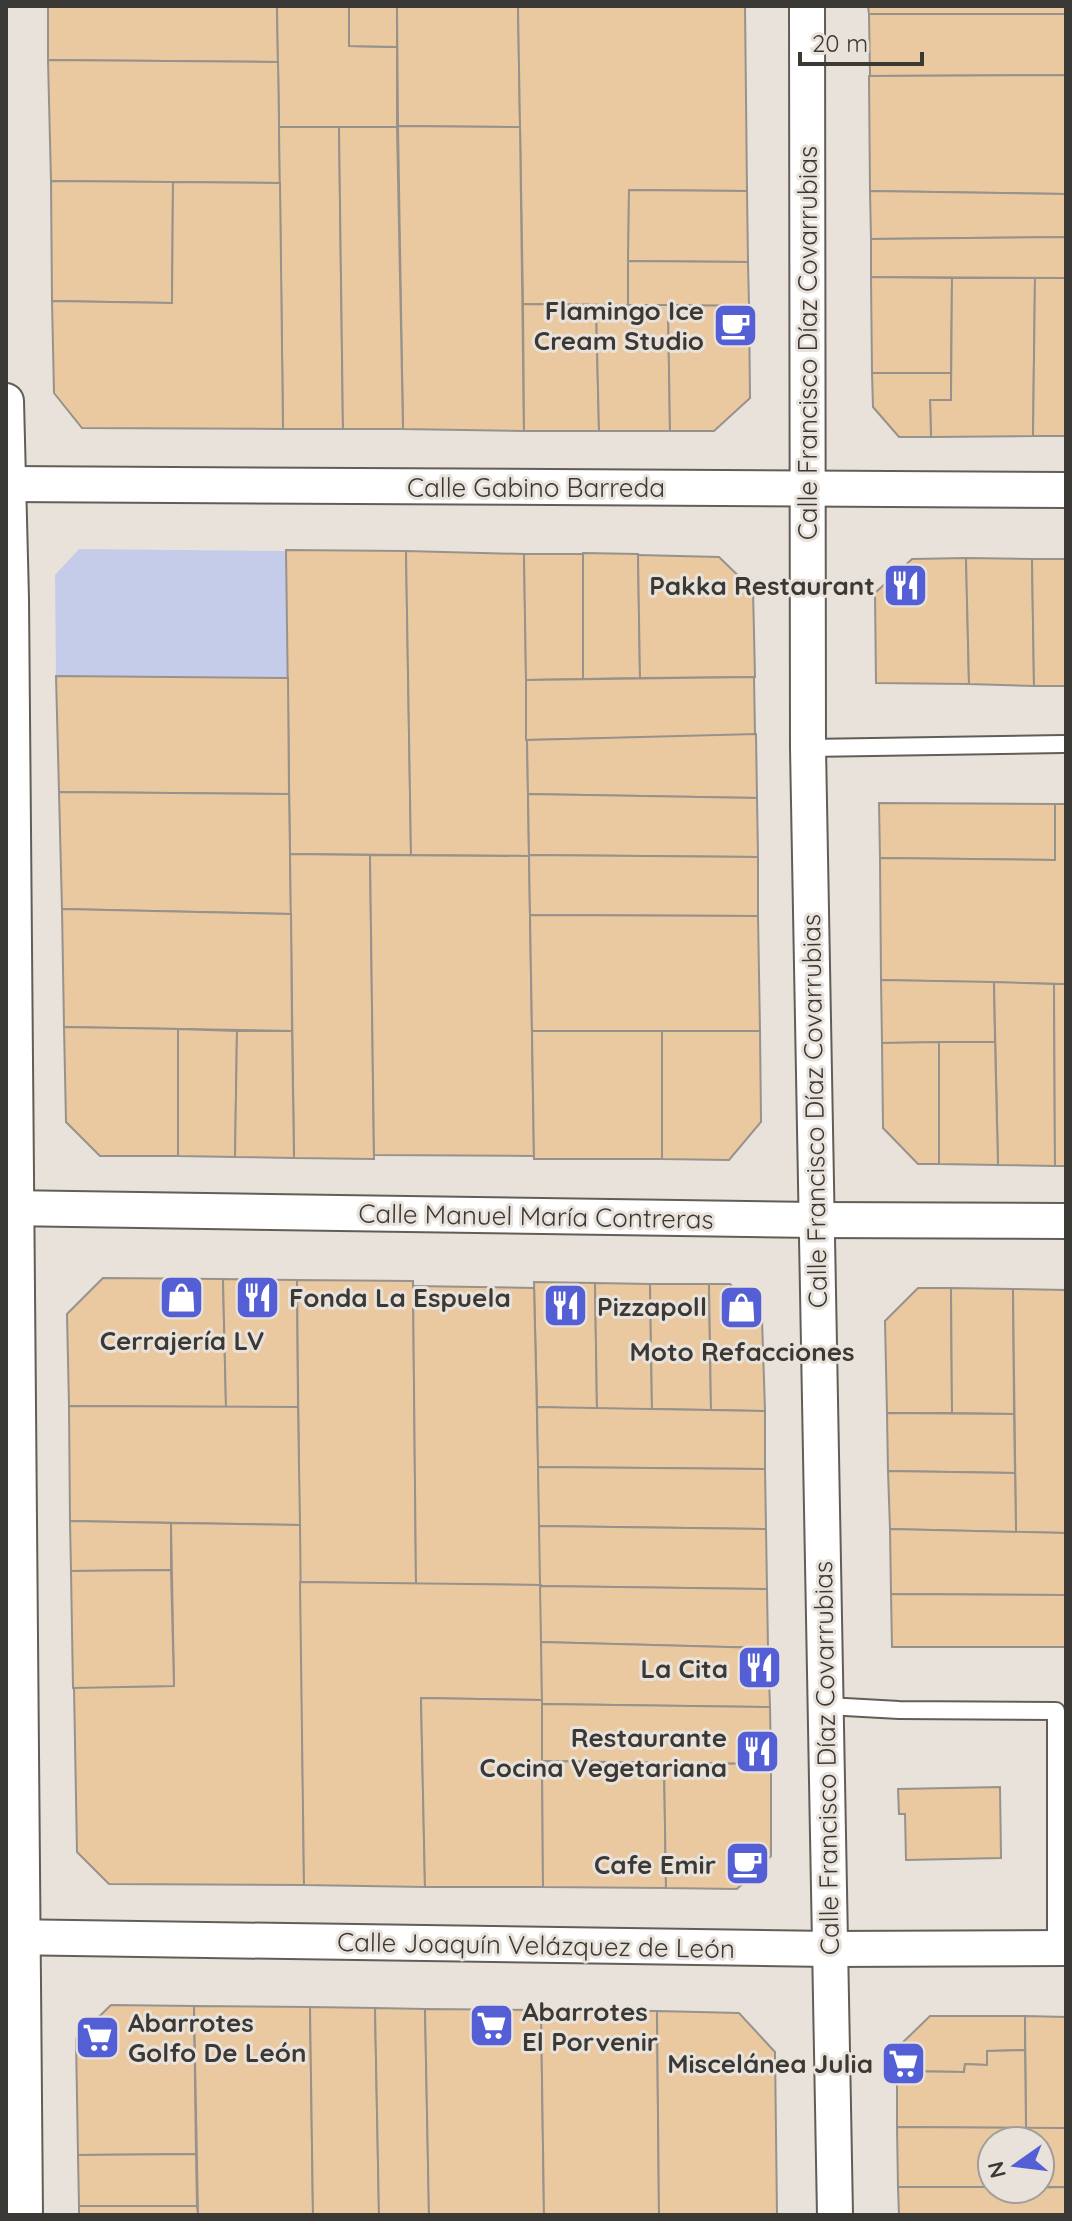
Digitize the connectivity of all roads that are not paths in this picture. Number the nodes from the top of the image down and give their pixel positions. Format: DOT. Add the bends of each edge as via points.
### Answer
graph roads {
  1 [pos="807,6"];
  2 [pos="6,401"];
  3 [pos="7,484"];
  4 [pos="807,488"];
  5 [pos="1066,490"];
  6 [pos="1063,744"];
  7 [pos="808,748"];
  8 [pos="12,1208"];
  9 [pos="815,1220"];
  10 [pos="1066,1221"];
  11 [pos="827,1706"];
  12 [pos="14,1937"];
  13 [pos="1061,1948"];
  14 [pos="829,1949"];
  15 [pos="25,2215"];
  16 [pos="835,2215"];
  1 -- 4 [label="street, Calle Francisco Díaz Covarrubias"];
  2 -- 3 [label="street"];
  3 -- 4 [label="street, Calle Gabino Barreda"];
  3 -- 8 [label="street"];
  4 -- 5 [label="street, Calle Gabino Barreda"];
  4 -- 7 [label="street, Calle Francisco Díaz Covarrubias"];
  6 -- 7 [label="lane"];
  7 -- 9 [label="street, Calle Francisco Díaz Covarrubias"];
  8 -- 9 [label="street, Calle Manuel María Contreras"];
  8 -- 12 [label="street"];
  9 -- 10 [label="street, Calle Manuel María Contreras"];
  9 -- 11 [label="street, Calle Francisco Díaz Covarrubias"];
  11 -- 13 [label="lane" via="1056,1711"];
  11 -- 14 [label="street, Calle Francisco Díaz Covarrubias"];
  12 -- 14 [label="street, Calle Joaquín Velázquez de León"];
  12 -- 15 [label="street"];
  13 -- 14 [label="street, Calle Joaquín Velázquez de León"];
  14 -- 16 [label="street, Calle Francisco Díaz Covarrubias"];
}
